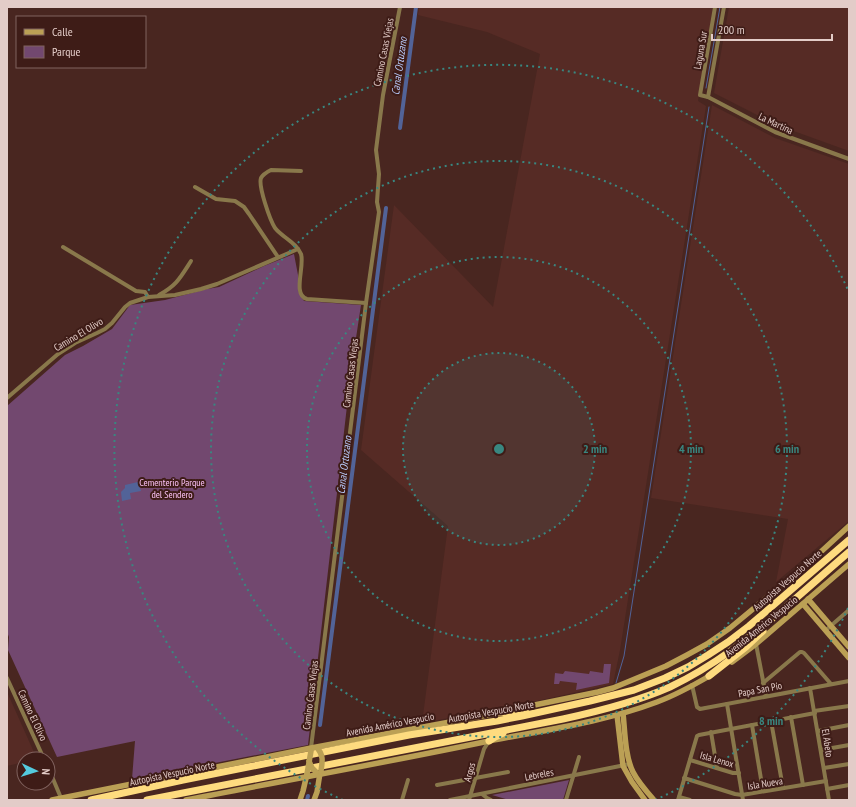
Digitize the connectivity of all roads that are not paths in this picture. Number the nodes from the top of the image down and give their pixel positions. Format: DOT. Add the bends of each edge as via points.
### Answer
graph roads {
  1 [pos="400,7"];
  2 [pos="715,7"];
  3 [pos="724,7"];
  4 [pos="718,18"];
  5 [pos="700,95"];
  6 [pos="708,97"];
  7 [pos="849,159"];
  8 [pos="301,171"];
  9 [pos="195,187"];
  10 [pos="63,247"];
  11 [pos="298,249"];
  12 [pos="278,257"];
  13 [pos="191,261"];
  14 [pos="156,296"];
  15 [pos="148,297"];
  16 [pos="366,303"];
  17 [pos="7,398"];
  18 [pos="849,526"];
  19 [pos="849,540"];
  20 [pos="849,552"];
  21 [pos="849,564"];
  22 [pos="808,599"];
  23 [pos="802,604"];
  24 [pos="849,610"];
  25 [pos="774,617"];
  26 [pos="830,626"];
  27 [pos="826,630"];
  28 [pos="756,644"];
  29 [pos="849,647"];
  30 [pos="849,658"];
  31 [pos="709,676"];
  32 [pos="7,678"];
  33 [pos="849,681"];
  34 [pos="764,683"];
  35 [pos="832,684"];
  36 [pos="692,686"];
  37 [pos="810,688"];
  38 [pos="766,696"];
  39 [pos="727,704"];
  40 [pos="849,706"];
  41 [pos="550,710"];
  42 [pos="815,712"];
  43 [pos="495,713"];
  44 [pos="623,713"];
  45 [pos="617,715"];
  46 [pos="792,717"];
  47 [pos="772,721"];
  48 [pos="752,725"];
  49 [pos="849,725"];
  50 [pos="518,728"];
  51 [pos="731,728"];
  52 [pos="818,731"];
  53 [pos="711,732"];
  54 [pos="489,741"];
  55 [pos="480,743"];
  56 [pos="849,746"];
  57 [pos="314,747"];
  58 [pos="484,749"];
  59 [pos="821,750"];
  60 [pos="40,751"];
  61 [pos="579,757"];
  62 [pos="690,760"];
  63 [pos="309,761"];
  64 [pos="630,764"];
  65 [pos="849,764"];
  66 [pos="623,766"];
  67 [pos="717,768"];
  68 [pos="824,768"];
  69 [pos="508,772"];
  70 [pos="319,773"];
  71 [pos="739,773"];
  72 [pos="306,776"];
  73 [pos="573,776"];
  74 [pos="476,778"];
  75 [pos="684,778"];
  76 [pos="408,780"];
  77 [pos="826,781"];
  78 [pos="437,785"];
  79 [pos="803,785"];
  80 [pos="849,785"];
  81 [pos="56,786"];
  82 [pos="783,788"];
  83 [pos="827,789"];
  84 [pos="763,791"];
  85 [pos="482,794"];
  86 [pos="742,795"];
  87 [pos="61,798"];
  88 [pos="470,798"];
  89 [pos="678,798"];
  90 [pos="195,799"];
  91 [pos="52,800"];
  92 [pos="91,800"];
  93 [pos="147,800"];
  94 [pos="186,800"];
  95 [pos="300,800"];
  96 [pos="314,800"];
  97 [pos="402,800"];
  98 [pos="450,800"];
  99 [pos="491,800"];
  100 [pos="566,800"];
  101 [pos="646,800"];
  102 [pos="654,800"];
  103 [pos="690,800"];
  104 [pos="743,800"];
  105 [pos="829,800"];
  1 -- 16 [label="street, Camino Casas Viejas" via="383,95 376,150 379,174 377,202 380,212"];
  2 -- 4 [label="street, Laguna Sur"];
  3 -- 4 [label="street, Laguna Sur"];
  4 -- 5 [label="street, Laguna Sur"];
  4 -- 6 [label="street, Laguna Sur"];
  5 -- 6 [label="street, La Martina"];
  6 -- 7 [label="street, La Martina" via="779,134"];
  8 -- 11 [label="street" via="271,170 261,177 273,224"];
  9 -- 12 [label="street" via="216,199 240,203"];
  10 -- 15 [label="street" via="136,291 145,292"];
  11 -- 12 [label="street, Camino El Olivo"];
  11 -- 16 [label="street" via="301,256 302,297 307,300"];
  12 -- 14 [label="street, Camino El Olivo" via="218,284 175,295"];
  13 -- 14 [label="street" via="178,282"];
  14 -- 15 [label="street, Camino El Olivo"];
  15 -- 17 [label="street, Camino El Olivo" via="130,303 105,329 58,354"];
  16 -- 57 [label="street, Camino Casas Viejas"];
  18 -- 43 [label="main road, Avenida Américo Vespucio" via="730,628 676,662 606,690"];
  19 -- 41 [label="highway, Autopista Vespucio Norte" via="749,626 698,661 634,690"];
  20 -- 25 [label="highway, Autopista Vespucio Norte"];
  21 -- 22 [label="main road, Avenida Américo Vespucio"];
  22 -- 23 [label="main road, Avenida Américo Vespucio"];
  22 -- 26 [label="main road"];
  23 -- 27 [label="main road"];
  23 -- 28 [label="main road, Avenida Américo Vespucio"];
  24 -- 26 [label="street"];
  25 -- 31 [label="highway" via="756,638"];
  25 -- 50 [label="highway, Autopista Vespucio Norte" via="717,661 661,691 611,708"];
  26 -- 27 [label="street"];
  26 -- 29 [label="main road"];
  27 -- 30 [label="main road"];
  28 -- 31 [label="main road, Avenida Américo Vespucio"];
  28 -- 34 [label="street"];
  31 -- 36 [label="main road, Avenida Américo Vespucio"];
  32 -- 60 [label="street, Camino El Olivo"];
  33 -- 35 [label="street, Papa San Pío"];
  34 -- 35 [label="street" via="802,652"];
  34 -- 38 [label="street"];
  35 -- 37 [label="street, Papa San Pío"];
  36 -- 39 [label="street, Papa San Pío" via="698,708"];
  36 -- 44 [label="main road, Avenida Américo Vespucio"];
  37 -- 38 [label="street, Papa San Pío"];
  37 -- 42 [label="street, El Abeto"];
  38 -- 39 [label="street, Papa San Pío"];
  39 -- 51 [label="street"];
  40 -- 42 [label="street"];
  41 -- 43 [label="highway"];
  41 -- 92 [label="highway, Autopista Vespucio Norte" via="409,735"];
  42 -- 46 [label="street"];
  42 -- 52 [label="street, El Abeto"];
  43 -- 57 [label="main road, Avenida Américo Vespucio"];
  44 -- 45 [label="main road, Avenida Américo Vespucio"];
  44 -- 64 [label="main road"];
  45 -- 54 [label="main road, Avenida Américo Vespucio"];
  45 -- 66 [label="main road"];
  46 -- 47 [label="street"];
  46 -- 79 [label="street"];
  47 -- 48 [label="street"];
  47 -- 82 [label="street"];
  48 -- 51 [label="street"];
  48 -- 84 [label="street"];
  49 -- 52 [label="street"];
  50 -- 54 [label="highway"];
  50 -- 93 [label="highway, Autopista Vespucio Norte"];
  51 -- 53 [label="street"];
  51 -- 71 [label="street"];
  52 -- 59 [label="street, El Abeto"];
  53 -- 62 [label="street" via="698,735"];
  53 -- 67 [label="street"];
  54 -- 55 [label="main road, Avenida Américo Vespucio"];
  54 -- 58 [label="street, Argos"];
  55 -- 58 [label="street"];
  55 -- 70 [label="main road, Avenida Américo Vespucio"];
  56 -- 59 [label="street"];
  57 -- 63 [label="main road, bridge"];
  57 -- 70 [label="main road, bridge" via="323,758"];
  57 -- 87 [label="main road, Avenida Américo Vespucio"];
  58 -- 74 [label="street, Argos"];
  59 -- 68 [label="street, El Abeto"];
  61 -- 73 [label="street"];
  62 -- 67 [label="street, Isla Lenox"];
  62 -- 75 [label="street"];
  63 -- 70 [label="main road, bridge" via="312,768"];
  63 -- 72 [label="main road, bridge"];
  64 -- 66 [label="street, Lebreles"];
  64 -- 102 [label="main road" via="636,778"];
  65 -- 68 [label="street"];
  66 -- 73 [label="street, Lebreles"];
  66 -- 101 [label="main road"];
  67 -- 71 [label="street, Isla Lenox"];
  68 -- 77 [label="street, El Abeto"];
  69 -- 74 [label="street"];
  70 -- 72 [label="main road, Avenida Américo Vespucio"];
  70 -- 96 [label="main road"];
  71 -- 86 [label="street"];
  72 -- 90 [label="main road, Avenida Américo Vespucio"];
  72 -- 95 [label="main road"];
  73 -- 85 [label="street, Lebreles"];
  73 -- 100 [label="street"];
  74 -- 78 [label="street"];
  74 -- 88 [label="street, Argos"];
  75 -- 86 [label="street, Isla Nueva"];
  75 -- 89 [label="street"];
  76 -- 97 [label="street"];
  77 -- 79 [label="street, Isla Nueva"];
  77 -- 83 [label="street, El Abeto"];
  79 -- 82 [label="street, Isla Nueva"];
  80 -- 83 [label="street"];
  81 -- 87 [label="street"];
  82 -- 84 [label="street, Isla Nueva"];
  83 -- 105 [label="street, El Abeto"];
  84 -- 86 [label="street, Isla Nueva"];
  85 -- 88 [label="street, Lebreles"];
  85 -- 99 [label="street"];
  86 -- 104 [label="street"];
  87 -- 91 [label="main road, Avenida Américo Vespucio"];
  88 -- 98 [label="street, Lebreles"];
  89 -- 103 [label="street"];
  90 -- 94 [label="main road, Avenida Américo Vespucio"];
}
